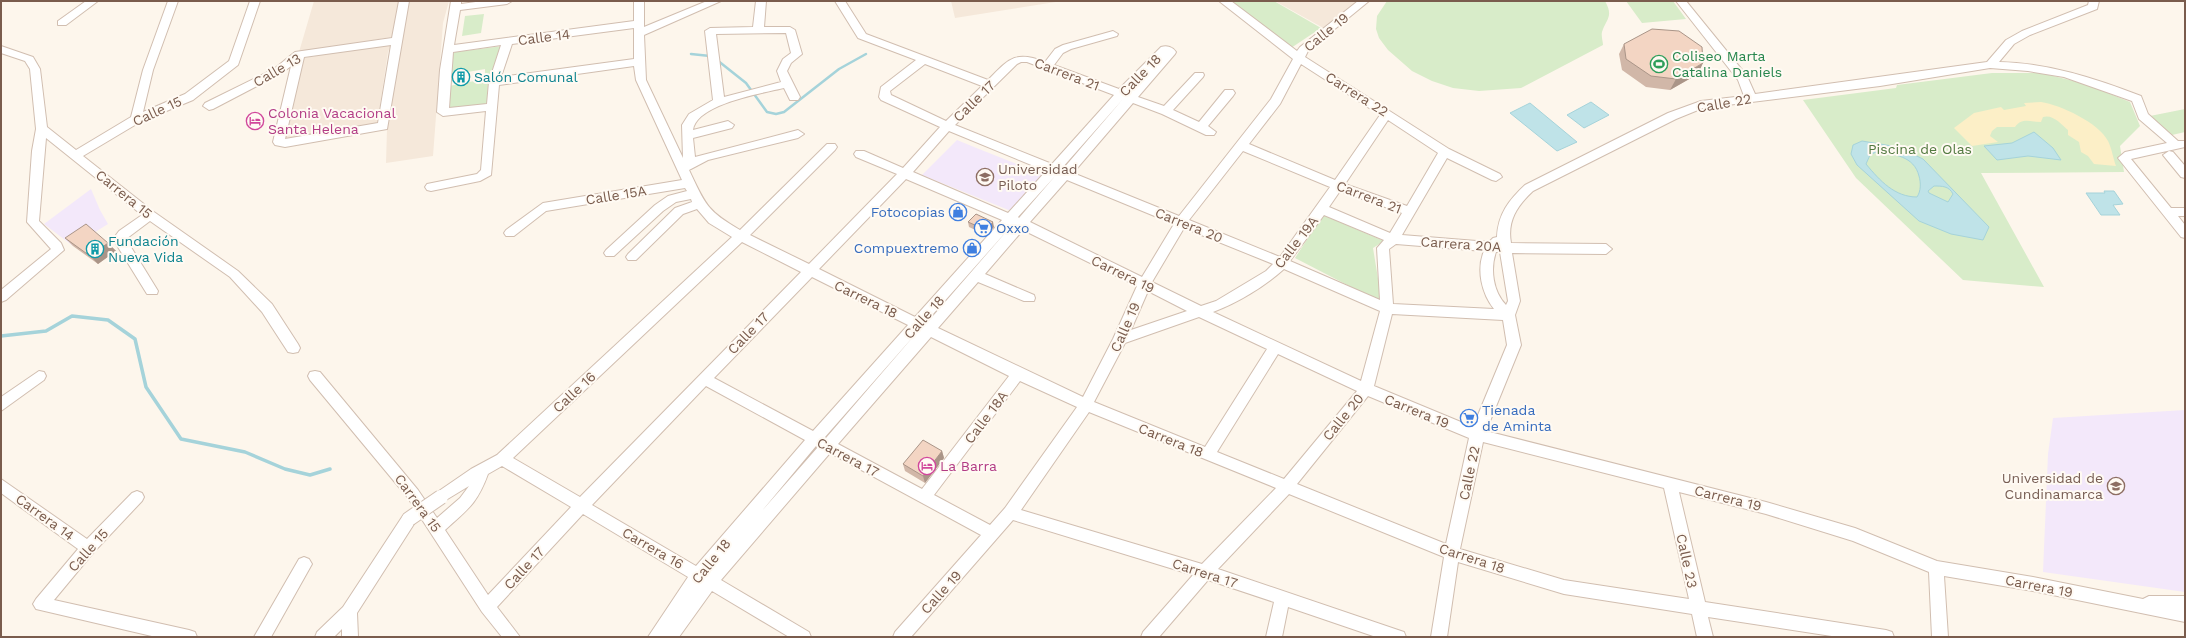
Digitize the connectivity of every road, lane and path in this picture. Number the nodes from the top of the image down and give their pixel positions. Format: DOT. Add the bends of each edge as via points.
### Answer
graph roads {
  1 [pos="93,1"];
  2 [pos="174,1"];
  3 [pos="255,1"];
  4 [pos="404,1"];
  5 [pos="507,1"];
  6 [pos="639,1"];
  7 [pos="716,1"];
  8 [pos="761,1"];
  9 [pos="840,1"];
  10 [pos="1224,1"];
  11 [pos="1364,1"];
  12 [pos="1681,1"];
  13 [pos="2094,1"];
  14 [pos="455,5"];
  15 [pos="62,22"];
  16 [pos="639,28"];
  17 [pos="758,30"];
  18 [pos="1113,34"];
  19 [pos="396,41"];
  20 [pos="508,41"];
  21 [pos="1,48"];
  22 [pos="449,49"];
  23 [pos="299,54"];
  24 [pos="1298,57"];
  25 [pos="922,60"];
  26 [pos="639,62"];
  27 [pos="1013,62"];
  28 [pos="1990,65"];
  29 [pos="1048,66"];
  30 [pos="1199,75"];
  31 [pos="494,82"];
  32 [pos="787,84"];
  33 [pos="990,85"];
  34 [pos="1229,93"];
  35 [pos="1126,96"];
  36 [pos="794,97"];
  37 [pos="1750,97"];
  38 [pos="719,103"];
  39 [pos="209,106"];
  40 [pos="493,107"];
  41 [pos="1166,111"];
  42 [pos="1387,113"];
  43 [pos="136,119"];
  44 [pos="728,125"];
  45 [pos="947,126"];
  46 [pos="42,129"];
  47 [pos="688,130"];
  48 [pos="798,134"];
  49 [pos="2181,144"];
  50 [pos="1241,145"];
  51 [pos="831,147"];
  52 [pos="1446,152"];
  53 [pos="860,154"];
  54 [pos="76,155"];
  55 [pos="2169,155"];
  56 [pos="681,168"];
  57 [pos="1058,173"];
  58 [pos="904,174"];
  59 [pos="2185,174"];
  60 [pos="1496,177"];
  61 [pos="1336,185"];
  62 [pos="431,186"];
  63 [pos="693,194"];
  64 [pos="1322,209"];
  65 [pos="1408,212"];
  66 [pos="2167,212"];
  67 [pos="2185,212"];
  68 [pos="150,215"];
  69 [pos="1016,222"];
  70 [pos="1181,222"];
  71 [pos="510,233"];
  72 [pos="2185,234"];
  73 [pos="1503,235"];
  74 [pos="741,236"];
  75 [pos="1393,239"];
  76 [pos="1491,247"];
  77 [pos="1504,248"];
  78 [pos="1606,249"];
  79 [pos="610,253"];
  80 [pos="632,256"];
  81 [pos="1282,263"];
  82 [pos="809,271"];
  83 [pos="976,276"];
  84 [pos="1144,285"];
  85 [pos="152,291"];
  86 [pos="1,297"];
  87 [pos="1029,298"];
  88 [pos="1387,309"];
  89 [pos="1200,312"];
  90 [pos="1509,315"];
  91 [pos="924,327"];
  92 [pos="1120,339"];
  93 [pos="1275,347"];
  94 [pos="293,348"];
  95 [pos="1018,374"];
  96 [pos="39,376"];
  97 [pos="315,376"];
  98 [pos="704,379"];
  99 [pos="1366,390"];
  100 [pos="1,405"];
  101 [pos="1086,405"];
  102 [pos="1477,435"];
  103 [pos="820,442"];
  104 [pos="1207,455"];
  105 [pos="502,459"];
  106 [pos="482,470"];
  107 [pos="1670,484"];
  108 [pos="1,485"];
  109 [pos="1287,486"];
  110 [pos="137,497"];
  111 [pos="924,497"];
  112 [pos="581,506"];
  113 [pos="1010,513"];
  114 [pos="437,528"];
  115 [pos="993,534"];
  116 [pos="88,548"];
  117 [pos="1452,553"];
  118 [pos="304,564"];
  119 [pos="1936,568"];
  120 [pos="1205,572"];
  121 [pos="705,578"];
  122 [pos="1282,599"];
  123 [pos="2123,603"];
  124 [pos="2185,603"];
  125 [pos="487,607"];
  126 [pos="1697,608"];
  127 [pos="349,612"];
  128 [pos="2185,615"];
  129 [pos="189,637"];
  130 [pos="262,637"];
  131 [pos="323,637"];
  132 [pos="350,637"];
  133 [pos="512,637"];
  134 [pos="656,637"];
  135 [pos="670,637"];
  136 [pos="803,637"];
  137 [pos="901,637"];
  138 [pos="1149,637"];
  139 [pos="1274,637"];
  140 [pos="1398,637"];
  141 [pos="1439,637"];
  142 [pos="1705,637"];
  143 [pos="1886,637"];
  144 [pos="1940,637"];
  1 -- 15 [label="street"];
  2 -- 43 [label="street" via="148,70"];
  3 -- 43 [label="street, Calle 15" via="234,63 189,97"];
  4 -- 19 [label="street"];
  5 -- 14 [label="street"];
  6 -- 16 [label="street, Carrera 18"];
  7 -- 16 [label="street, Calle 14"];
  8 -- 17 [label="street"];
  9 -- 25 [label="street" via="862,36"];
  10 -- 24 [label="street, Carrera 22"];
  11 -- 24 [label="street, Calle 19" via="1304,49"];
  12 -- 37 [label="street" via="1743,79"];
  13 -- 28 [label="street" via="2093,7 2026,33 2010,42"];
  14 -- 22 [label="street"];
  16 -- 20 [label="street, Calle 14"];
  16 -- 26 [label="street, Carrera 18"];
  17 -- 32 [label="street" via="792,31 797,54 787,60 782,68"];
  17 -- 38 [label="street" via="710,31"];
  18 -- 29 [label="street" via="1067,46"];
  19 -- 23 [label="street, Calle 13"];
  19 -- 23 [label="street" via="385,124 382,127 279,142"];
  20 -- 22 [label="street, Calle 14"];
  20 -- 31 [label="street"];
  21 -- 46 [label="street" via="29,59 35,70"];
  22 -- 40 [label="street" via="443,112"];
  23 -- 39 [label="street, Calle 13" via="278,71"];
  24 -- 42 [label="street, Carrera 22"];
  24 -- 50 [label="street, Calle 19" via="1276,102"];
  25 -- 33 [label="street"];
  25 -- 45 [label="street, Carrera 20" via="885,90 884,95"];
  26 -- 31 [label="street"];
  26 -- 56 [label="street, Carrera 18" via="644,89"];
  27 -- 29 [label="street, Carrera 21" via="1023,58"];
  27 -- 33 [label="street, Calle 17"];
  28 -- 37 [label="street, Calle 22" via="1880,82"];
  28 -- 49 [label="street, Calle 22" via="2054,71 2137,98 2143,116"];
  29 -- 35 [label="street, Carrera 21"];
  30 -- 41 [label="street"];
  31 -- 40 [label="street"];
  32 -- 36 [label="street"];
  32 -- 38 [label="street"];
  33 -- 45 [label="street, Calle 17"];
  34 -- 41 [label="street, Carrera 21" via="1205,129"];
  35 -- 41 [label="street, Carrera 21"];
  35 -- 57 [label="street, Calle 18"];
  37 -- 73 [label="street, Calle 22" via="1701,105 1672,116 1529,188 1507,213"];
  38 -- 47 [label="street" via="699,111"];
  40 -- 62 [label="street" via="487,172 480,177"];
  42 -- 52 [label="street, Carrera 22"];
  42 -- 61 [label="street, Calle 19A"];
  43 -- 54 [label="street, Calle 15"];
  44 -- 47 [label="street"];
  45 -- 57 [label="street, Carrera 20"];
  45 -- 58 [label="street, Calle 17"];
  46 -- 54 [label="street, Carrera 15"];
  46 -- 86 [label="street" via="33,222 58,250"];
  47 -- 56 [label="street" via="689,159"];
  48 -- 56 [label="street" via="705,157"];
  49 -- 66 [label="street" via="2124,158"];
  50 -- 61 [label="street, Carrera 21"];
  50 -- 70 [label="street, Calle 19"];
  51 -- 74 [label="street, Calle 16"];
  52 -- 60 [label="street, Carrera 22"];
  52 -- 65 [label="street, Calle 20"];
  53 -- 58 [label="street, Carrera 19"];
  54 -- 68 [label="street, Carrera 15"];
  55 -- 59 [label="street"];
  56 -- 63 [label="street, Carrera 18"];
  57 -- 69 [label="street, Calle 18"];
  57 -- 70 [label="street, Carrera 20"];
  58 -- 69 [label="street, Carrera 19"];
  58 -- 82 [label="street, Calle 17"];
  61 -- 64 [label="street, Calle 19A"];
  61 -- 65 [label="street, Carrera 21"];
  63 -- 71 [label="street, Calle 15A" via="543,208"];
  63 -- 74 [label="street, Carrera 18" via="713,220"];
  63 -- 79 [label="street" via="672,199 658,208"];
  63 -- 80 [label="street"];
  64 -- 75 [label="street, Carrera 20A"];
  64 -- 81 [label="street, Calle 19A"];
  65 -- 75 [label="street, Calle 20"];
  66 -- 67 [label="street"];
  66 -- 72 [label="street"];
  68 -- 85 [label="street" via="120,236 120,241"];
  68 -- 94 [label="street, Carrera 15" via="234,274 266,308"];
  69 -- 83 [label="street, Calle 18"];
  69 -- 84 [label="street, Carrera 19"];
  69 -- 91 [label="street, Calle 18"];
  70 -- 81 [label="street, Carrera 20"];
  70 -- 84 [label="street, Calle 19"];
  73 -- 76 [label="street"];
  73 -- 77 [label="street, Calle 22"];
  74 -- 82 [label="street, Carrera 18"];
  74 -- 105 [label="street, Calle 16"];
  75 -- 76 [label="street, Carrera 20A"];
  75 -- 88 [label="street, Calle 20" via="1383,248"];
  76 -- 77 [label="street, Carrera 20A"];
  76 -- 90 [label="street" via="1488,256 1489,286 1496,303"];
  77 -- 78 [label="street, Carrera 20A"];
  77 -- 90 [label="street, Calle 22" via="1514,301"];
  81 -- 88 [label="street, Carrera 20"];
  81 -- 89 [label="street, Calle 19A" via="1270,274 1227,300"];
  82 -- 91 [label="street, Carrera 18"];
  82 -- 98 [label="street, Calle 17"];
  83 -- 87 [label="street"];
  83 -- 91 [label="street, Calle 18"];
  84 -- 89 [label="street, Carrera 19"];
  84 -- 92 [label="street, Calle 19"];
  88 -- 90 [label="street, Carrera 20"];
  88 -- 99 [label="street, Calle 20"];
  89 -- 92 [label="street, Calle 19A"];
  89 -- 93 [label="street, Carrera 19"];
  90 -- 102 [label="street, Calle 22" via="1514,345"];
  91 -- 95 [label="street, Carrera 18"];
  91 -- 103 [label="street, Calle 18"];
  92 -- 101 [label="street, Calle 19"];
  93 -- 99 [label="street, Carrera 19"];
  93 -- 104 [label="street"];
  95 -- 101 [label="street, Carrera 18"];
  95 -- 111 [label="street, Calle 18A"];
  96 -- 100 [label="street"];
  97 -- 114 [label="street, Carrera 15" via="382,455"];
  98 -- 103 [label="street, Carrera 17"];
  98 -- 112 [label="street, Calle 17"];
  99 -- 102 [label="street, Carrera 19"];
  99 -- 109 [label="street, Calle 20"];
  101 -- 104 [label="street, Carrera 18"];
  101 -- 113 [label="street, Calle 19"];
  102 -- 107 [label="street, Carrera 19"];
  102 -- 117 [label="street, Calle 22"];
  103 -- 111 [label="street, Carrera 17"];
  103 -- 121 [label="street, Calle 18"];
  104 -- 109 [label="street, Carrera 18"];
  105 -- 106 [label="street, Calle 16"];
  105 -- 112 [label="street, Carrera 16"];
  106 -- 114 [label="street" via="474,492"];
  106 -- 127 [label="street, Calle 16, bridge" via="409,519"];
  107 -- 119 [label="street, Carrera 19" via="1766,508 1855,535"];
  107 -- 126 [label="street, Calle 23"];
  108 -- 116 [label="street, Carrera 14"];
  109 -- 117 [label="street, Carrera 18"];
  109 -- 120 [label="street, Calle 20"];
  110 -- 116 [label="street, Calle 15"];
  111 -- 115 [label="street, Carrera 17"];
  112 -- 121 [label="street, Carrera 16"];
  112 -- 125 [label="street, Calle 17"];
  113 -- 115 [label="street, Calle 19"];
  113 -- 120 [label="street, Carrera 17"];
  114 -- 125 [label="street, Carrera 15"];
  115 -- 137 [label="street, Calle 19"];
  116 -- 129 [label="street, Calle 15" via="41,604"];
  117 -- 126 [label="street, Carrera 18" via="1564,587"];
  117 -- 141 [label="street, Calle 22"];
  118 -- 130 [label="street"];
  119 -- 123 [label="street, Carrera 19" via="2033,584"];
  119 -- 144 [label="street"];
  120 -- 122 [label="street, Carrera 17"];
  120 -- 138 [label="street, Calle 20"];
  121 -- 134 [label="street, Calle 18"];
  121 -- 135 [label="street, Calle 18"];
  121 -- 136 [label="street, Carrera 16"];
  122 -- 139 [label="street"];
  122 -- 140 [label="street, Carrera 17"];
  123 -- 124 [label="street, Carrera 19"];
  123 -- 128 [label="street, Carrera 19"];
  125 -- 133 [label="street, Carrera 15"];
  126 -- 142 [label="street, Calle 23"];
  126 -- 143 [label="street, Carrera 18"];
  127 -- 131 [label="street, Calle 16"];
  127 -- 132 [label="street"];
}
